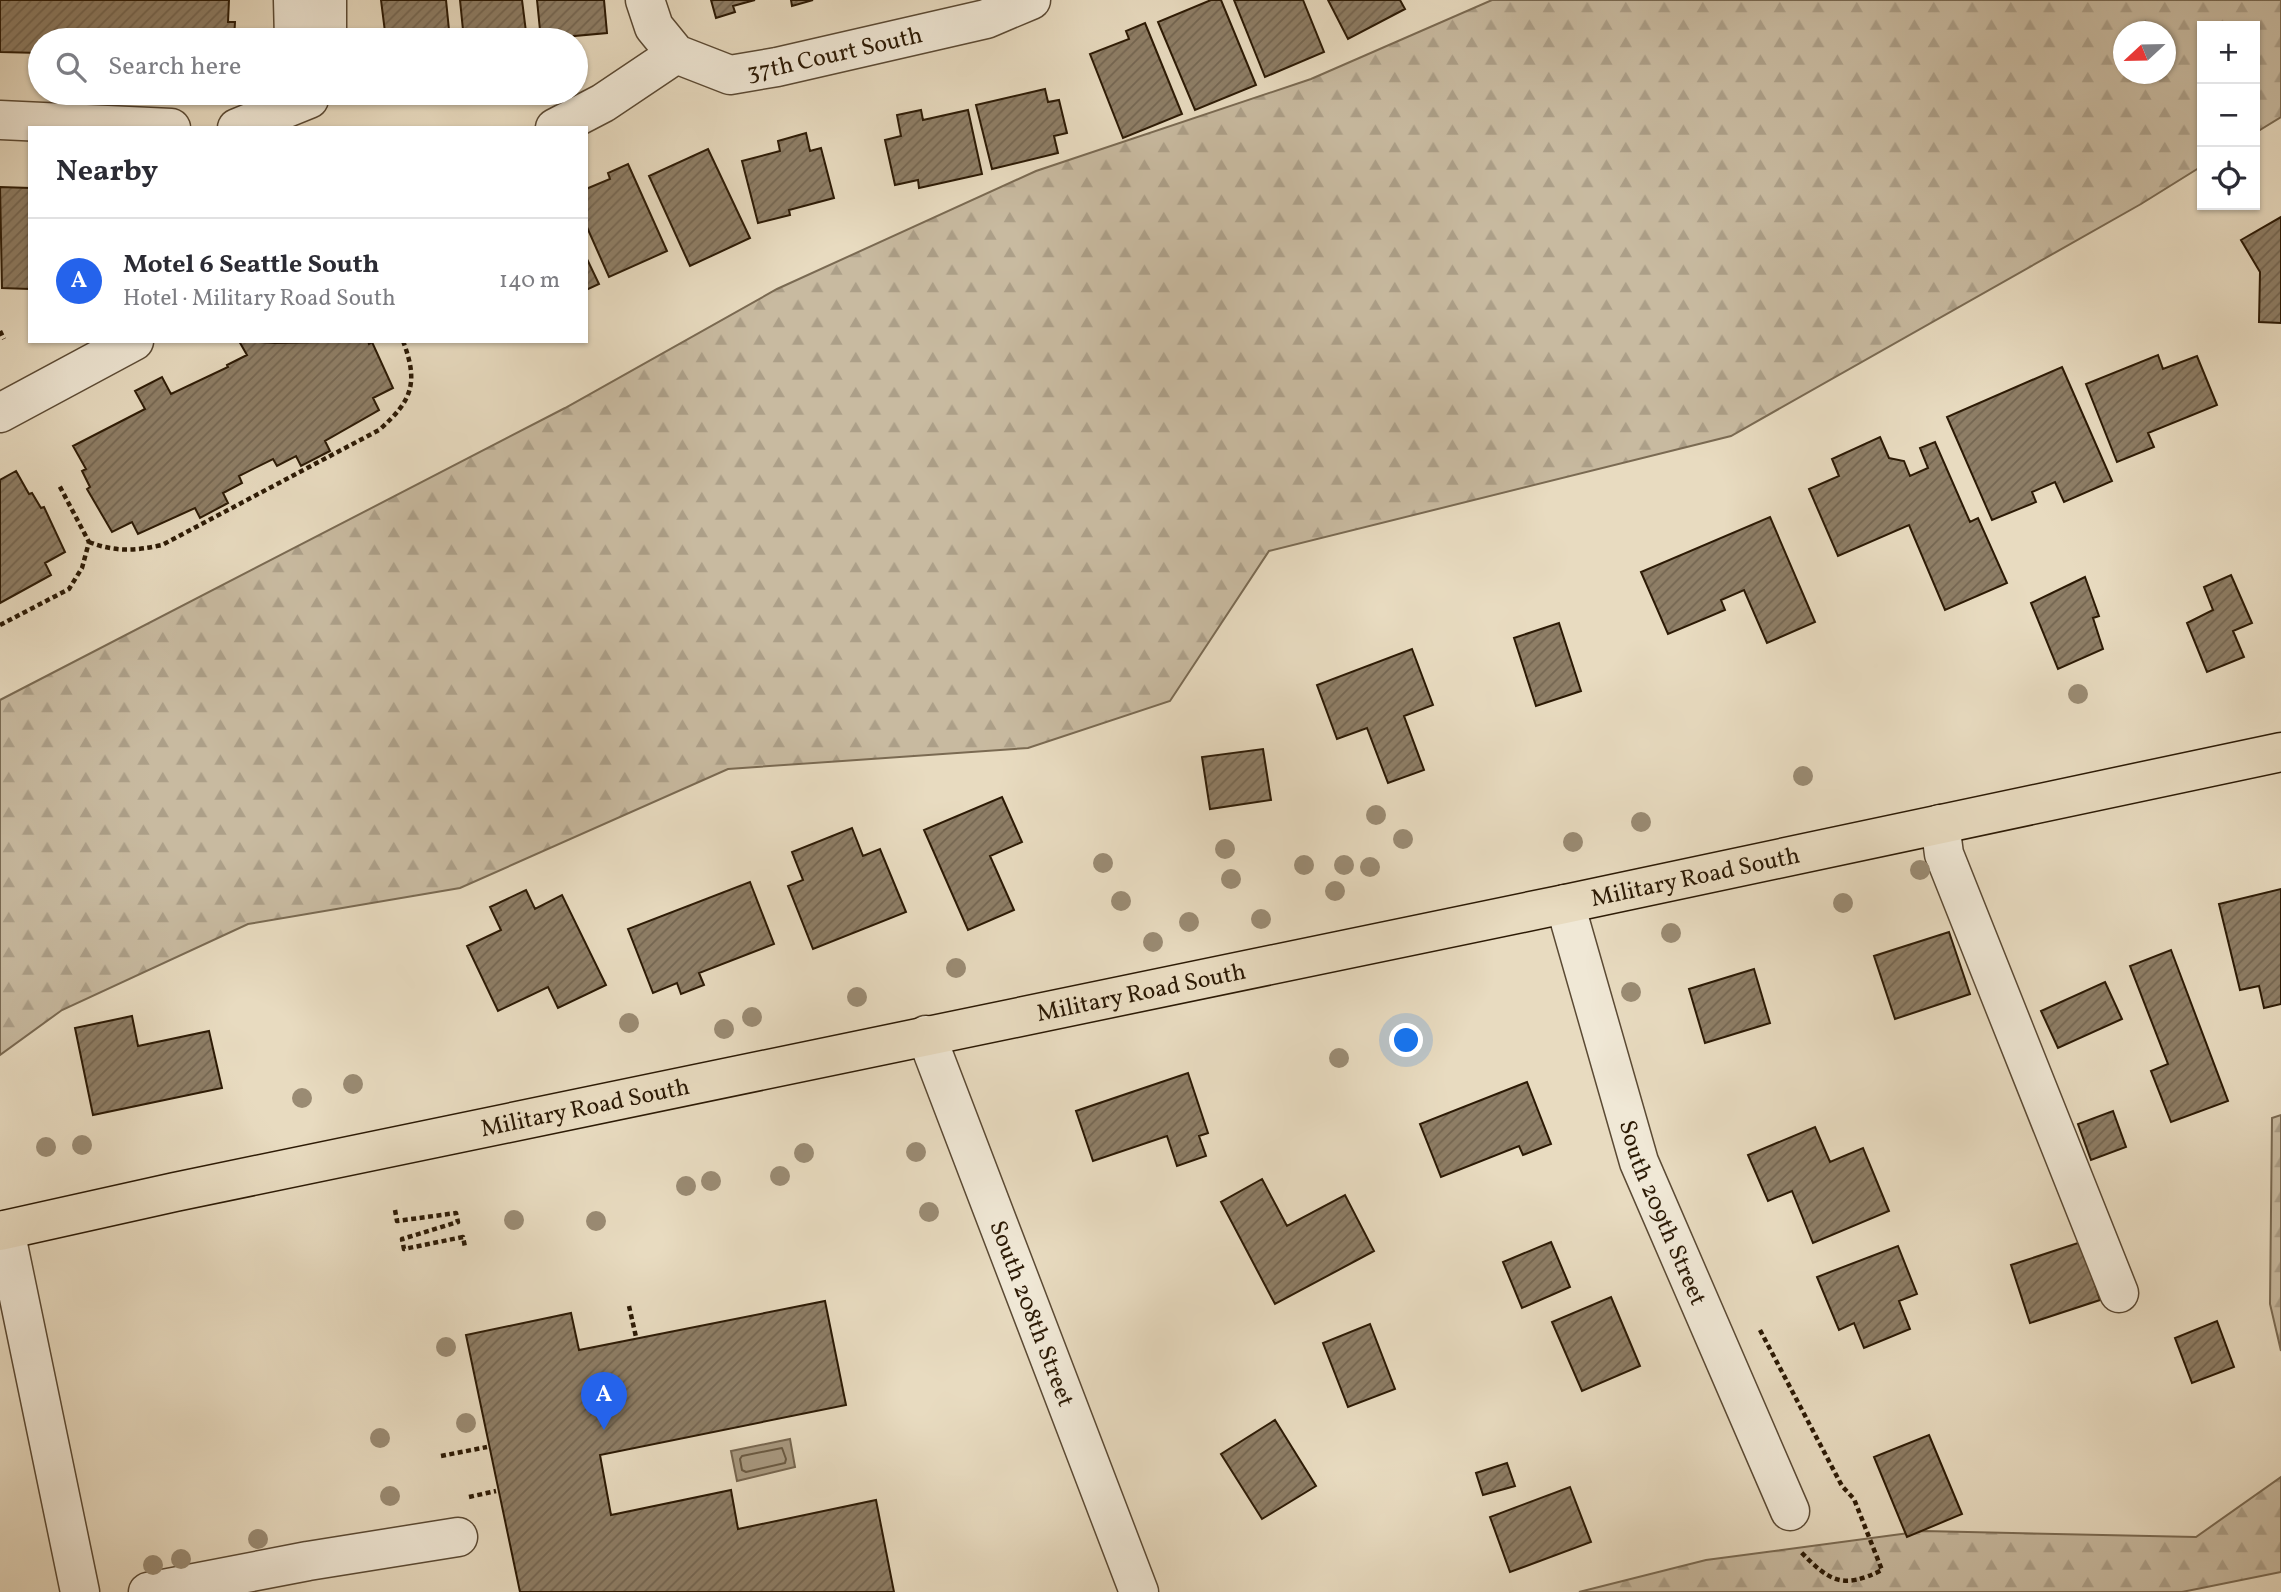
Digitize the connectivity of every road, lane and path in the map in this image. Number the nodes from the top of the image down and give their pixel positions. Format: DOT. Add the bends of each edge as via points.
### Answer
graph roads {
  1 [pos="293,0"];
  2 [pos="327,0"];
  3 [pos="645,0"];
  4 [pos="1031,0"];
  5 [pos="294,28"];
  6 [pos="327,28"];
  7 [pos="676,54"];
  8 [pos="313,106"];
  9 [pos="0,120"];
  10 [pos="128,126"];
  11 [pos="244,126"];
  12 [pos="559,126"];
  13 [pos="0,331"];
  14 [pos="4,339"];
  15 [pos="130,343"];
  16 [pos="404,343"];
  17 [pos="0,413"];
  18 [pos="59,485"];
  19 [pos="89,542"];
  20 [pos="0,625"];
  21 [pos="2281,752"];
  22 [pos="1940,824"];
  23 [pos="1565,904"];
  24 [pos="926,1035"];
  25 [pos="395,1210"];
  26 [pos="2,1230"];
  27 [pos="465,1247"];
  28 [pos="2119,1293"];
  29 [pos="629,1306"];
  30 [pos="636,1336"];
  31 [pos="487,1447"];
  32 [pos="441,1456"];
  33 [pos="1829,1460"];
  34 [pos="496,1491"];
  35 [pos="466,1498"];
  36 [pos="1790,1511"];
  37 [pos="458,1537"];
  38 [pos="1882,1570"];
  39 [pos="311,1576"];
  40 [pos="80,1592"];
  41 [pos="148,1592"];
  42 [pos="1139,1592"];
  1 -- 5 [label="street"];
  2 -- 6 [label="street"];
  3 -- 7 [label="street, 37th Court South" via="654,27"];
  4 -- 7 [label="street, 37th Court South" via="986,19 730,75"];
  7 -- 12 [label="street" via="603,103"];
  8 -- 11 [label="street"];
  9 -- 10 [label="street"];
  13 -- 14 [label="path"];
  15 -- 17 [label="street"];
  16 -- 19 [label="path" via="412,387 395,416 379,430 162,545 109,550"];
  18 -- 19 [label="path"];
  19 -- 20 [label="path" via="82,568 69,589"];
  21 -- 22 [label="main road, Military Road South"];
  22 -- 23 [label="main road, Military Road South"];
  22 -- 28 [label="street" via="1944,854"];
  23 -- 24 [label="main road, Military Road South"];
  23 -- 36 [label="street, South 209th Street" via="1639,1162"];
  24 -- 26 [label="main road, Military Road South"];
  24 -- 42 [label="street, South 208th Street"];
  25 -- 27 [label="path" via="397,1221 456,1213 458,1222 402,1239 404,1249 463,1237"];
  26 -- 40 [label="street"];
  29 -- 30 [label="path"];
  31 -- 32 [label="path"];
  33 -- 38 [label="path" via="1854,1499"];
  34 -- 35 [label="path"];
  37 -- 39 [label="street"];
  39 -- 41 [label="street"];
}
